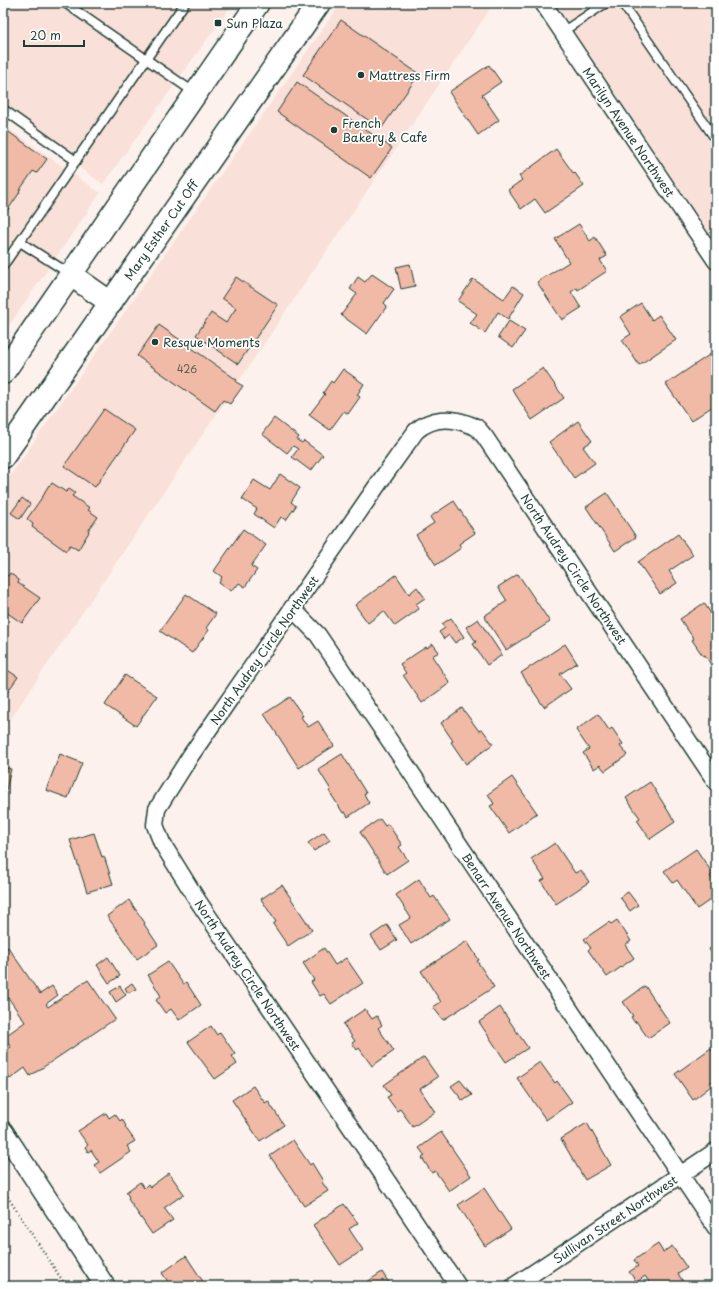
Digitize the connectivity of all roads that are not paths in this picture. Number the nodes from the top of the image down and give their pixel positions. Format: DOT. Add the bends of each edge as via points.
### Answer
graph roads {
  1 [pos="65,3"];
  2 [pos="185,3"];
  3 [pos="258,3"];
  4 [pos="319,3"];
  5 [pos="543,3"];
  6 [pos="606,3"];
  7 [pos="622,3"];
  8 [pos="562,32"];
  9 [pos="146,60"];
  10 [pos="196,94"];
  11 [pos="3,109"];
  12 [pos="716,140"];
  13 [pos="76,162"];
  14 [pos="20,242"];
  15 [pos="716,261"];
  16 [pos="3,266"];
  17 [pos="71,275"];
  18 [pos="111,303"];
  19 [pos="3,373"];
  20 [pos="3,457"];
  21 [pos="292,608"];
  22 [pos="716,782"];
  23 [pos="3,1131"];
  24 [pos="716,1151"];
  25 [pos="680,1175"];
  26 [pos="716,1228"];
  27 [pos="105,1286"];
  28 [pos="458,1286"];
  29 [pos="514,1286"];
  1 -- 9 [label="lane"];
  2 -- 9 [label="lane"];
  3 -- 10 [label="main road"];
  4 -- 18 [label="main road, Mary Esther Cut Off"];
  5 -- 8 [label="street, Marilyn Avenue Northwest"];
  6 -- 8 [label="lane"];
  7 -- 12 [label="lane"];
  8 -- 15 [label="street, Marilyn Avenue Northwest"];
  9 -- 10 [label="lane"];
  9 -- 13 [label="lane"];
  10 -- 17 [label="main road"];
  11 -- 13 [label="lane"];
  13 -- 14 [label="lane"];
  14 -- 16 [label="lane"];
  14 -- 17 [label="lane"];
  17 -- 18 [label="main road"];
  17 -- 19 [label="main road"];
  18 -- 20 [label="main road, Mary Esther Cut Off"];
  21 -- 22 [label="street, North Audrey Circle Northwest" via="416,431 434,421 459,420 476,427 485,437"];
  21 -- 25 [label="street, Benarr Avenue Northwest" via="318,635"];
  21 -- 28 [label="street, North Audrey Circle Northwest" via="191,755 157,809 155,825 162,842 198,901"];
  23 -- 27 [label="street"];
  24 -- 25 [label="street, Sullivan Street Northwest"];
  25 -- 26 [label="street, Benarr Avenue Northwest"];
  25 -- 29 [label="street, Sullivan Street Northwest"];
}
